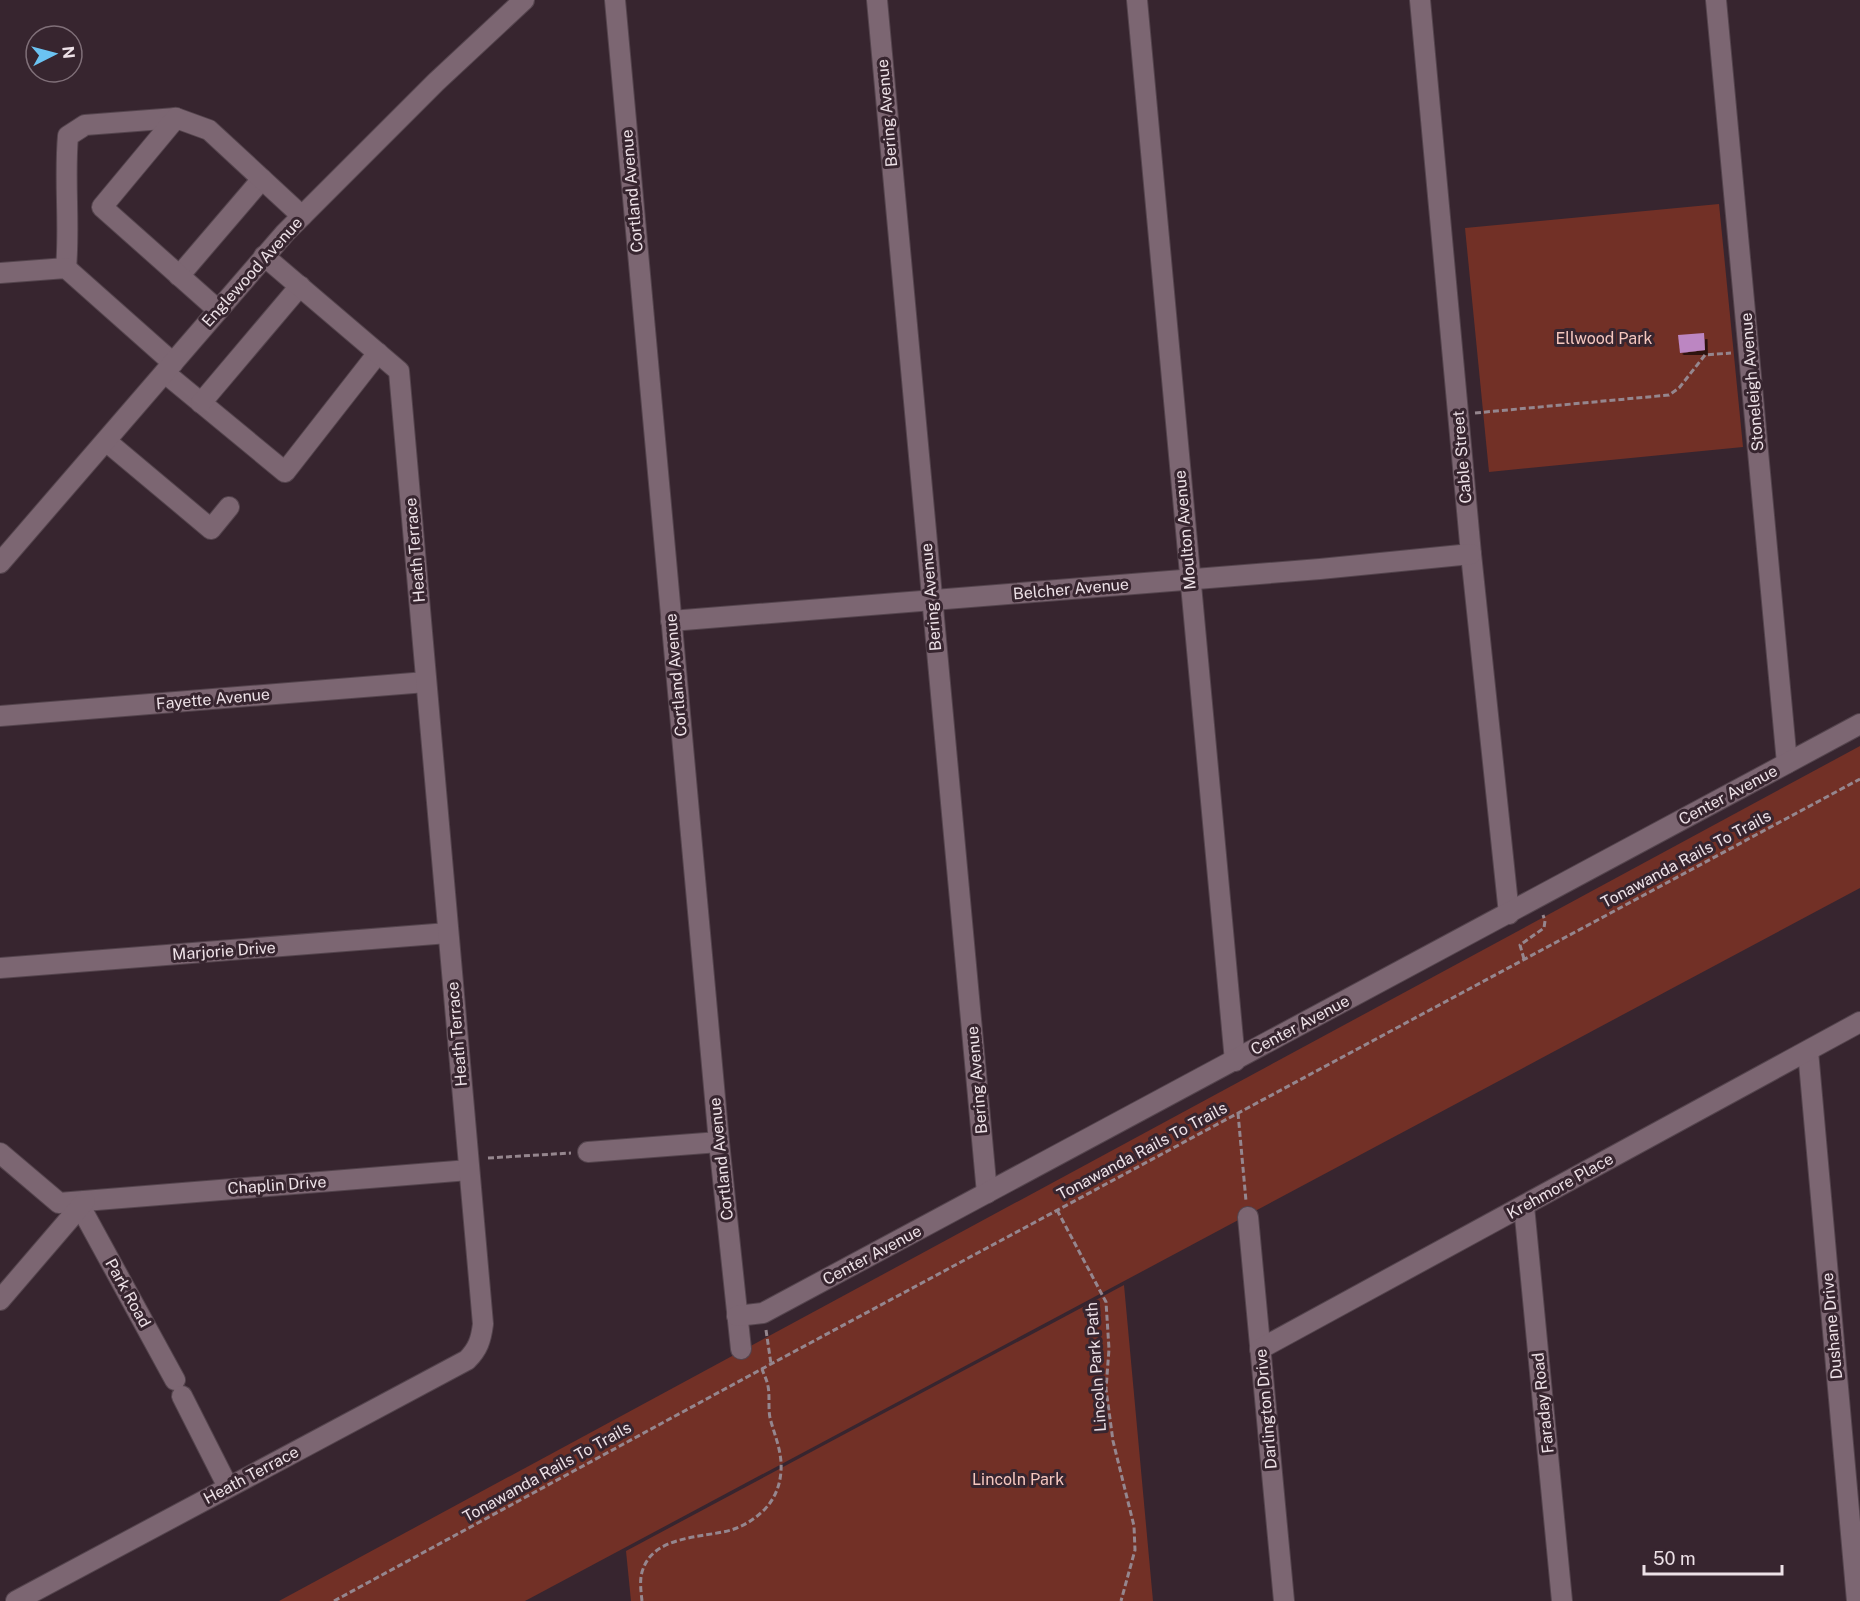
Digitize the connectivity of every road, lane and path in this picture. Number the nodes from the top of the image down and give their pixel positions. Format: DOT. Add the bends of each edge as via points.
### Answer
graph roads {
  1 [pos="524,0"];
  2 [pos="615,0"];
  3 [pos="877,0"];
  4 [pos="1137,0"];
  5 [pos="1420,0"];
  6 [pos="1716,0"];
  7 [pos="176,118"];
  8 [pos="262,179"];
  9 [pos="302,216"];
  10 [pos="264,256"];
  11 [pos="66,268"];
  12 [pos="0,273"];
  13 [pos="179,276"];
  14 [pos="300,286"];
  15 [pos="218,310"];
  16 [pos="1739,352"];
  17 [pos="378,353"];
  18 [pos="169,368"];
  19 [pos="201,403"];
  20 [pos="1473,414"];
  21 [pos="106,441"];
  22 [pos="229,507"];
  23 [pos="1471,554"];
  24 [pos="0,563"];
  25 [pos="1189,579"];
  26 [pos="931,600"];
  27 [pos="671,621"];
  28 [pos="426,682"];
  29 [pos="0,716"];
  30 [pos="1860,724"];
  31 [pos="1787,763"];
  32 [pos="1860,779"];
  33 [pos="1540,909"];
  34 [pos="1509,914"];
  35 [pos="448,933"];
  36 [pos="1524,959"];
  37 [pos="0,968"];
  38 [pos="1860,1022"];
  39 [pos="1808,1051"];
  40 [pos="1234,1061"];
  41 [pos="1238,1113"];
  42 [pos="719,1142"];
  43 [pos="588,1152"];
  44 [pos="0,1153"];
  45 [pos="469,1165"];
  46 [pos="987,1193"];
  47 [pos="82,1203"];
  48 [pos="1524,1206"];
  49 [pos="1057,1210"];
  50 [pos="1248,1217"];
  51 [pos="0,1300"];
  52 [pos="737,1316"];
  53 [pos="764,1324"];
  54 [pos="741,1349"];
  55 [pos="1260,1349"];
  56 [pos="771,1364"];
  57 [pos="762,1369"];
  58 [pos="228,1487"];
  59 [pos="16,1601"];
  60 [pos="334,1601"];
  61 [pos="642,1601"];
  62 [pos="1121,1601"];
  63 [pos="1284,1601"];
  64 [pos="1562,1601"];
  65 [pos="1857,1601"];
  1 -- 9 [label="street, Englewood Avenue"];
  2 -- 27 [label="street, Cortland Avenue"];
  3 -- 26 [label="street, Bering Avenue"];
  4 -- 25 [label="street, Moulton Avenue"];
  5 -- 23 [label="street, Cable Street"];
  6 -- 31 [label="street, Stoneleigh Avenue"];
  7 -- 8 [label="street" via="209,130"];
  7 -- 11 [label="street" via="85,125 68,136"];
  7 -- 13 [label="street" via="102,207"];
  8 -- 9 [label="street"];
  8 -- 13 [label="street"];
  9 -- 10 [label="street, Englewood Avenue"];
  10 -- 14 [label="street, Heath Terrace"];
  10 -- 15 [label="street, Englewood Avenue"];
  11 -- 12 [label="street"];
  11 -- 18 [label="street"];
  13 -- 15 [label="street"];
  14 -- 17 [label="street, Heath Terrace"];
  14 -- 19 [label="street"];
  15 -- 18 [label="street, Englewood Avenue"];
  16 -- 20 [label="path" via="1705,355 1679,388 1669,394"];
  17 -- 19 [label="street" via="285,472"];
  17 -- 28 [label="street, Heath Terrace" via="399,371"];
  18 -- 19 [label="street"];
  18 -- 21 [label="street, Englewood Avenue"];
  21 -- 22 [label="street" via="211,529"];
  21 -- 24 [label="street, Englewood Avenue"];
  23 -- 25 [label="street, Belcher Avenue"];
  23 -- 34 [label="street, Cable Street"];
  25 -- 26 [label="street, Belcher Avenue"];
  25 -- 40 [label="street, Moulton Avenue"];
  26 -- 27 [label="street, Belcher Avenue"];
  26 -- 46 [label="street, Bering Avenue"];
  27 -- 42 [label="street, Cortland Avenue"];
  28 -- 29 [label="street, Fayette Avenue"];
  28 -- 35 [label="street, Heath Terrace"];
  30 -- 31 [label="street, Center Avenue"];
  31 -- 34 [label="street, Center Avenue"];
  32 -- 36 [label="path, Tonawanda Rails To Trails"];
  33 -- 36 [label="path" via="1544,928 1520,945"];
  34 -- 40 [label="street, Center Avenue"];
  35 -- 37 [label="street, Marjorie Drive"];
  35 -- 45 [label="street, Heath Terrace"];
  36 -- 41 [label="path, Tonawanda Rails To Trails"];
  38 -- 39 [label="street, Krehmore Place"];
  39 -- 48 [label="street, Krehmore Place"];
  39 -- 65 [label="street, Dushane Drive"];
  40 -- 46 [label="street, Center Avenue"];
  41 -- 49 [label="path, Tonawanda Rails To Trails"];
  41 -- 50 [label="path"];
  42 -- 43 [label="street"];
  42 -- 52 [label="street, Cortland Avenue"];
  43 -- 45 [label="path" via="516,1155"];
  44 -- 47 [label="street" via="59,1203"];
  45 -- 47 [label="street, Chaplin Drive"];
  45 -- 58 [label="street, Heath Terrace" via="483,1324 476,1351"];
  46 -- 52 [label="street, Center Avenue" via="763,1313"];
  47 -- 51 [label="street"];
  47 -- 58 [label="street, Park Road"];
  48 -- 55 [label="street, Krehmore Place"];
  48 -- 64 [label="street, Faraday Road"];
  49 -- 56 [label="path, Tonawanda Rails To Trails"];
  49 -- 62 [label="path, Lincoln Park Path" via="1106,1302 1106,1389 1136,1550"];
  50 -- 55 [label="street, Darlington Drive"];
  52 -- 54 [label="street, Cortland Avenue"];
  53 -- 56 [label="path"];
  55 -- 63 [label="street, Darlington Drive"];
  56 -- 57 [label="path, Tonawanda Rails To Trails"];
  57 -- 60 [label="path, Tonawanda Rails To Trails"];
  57 -- 61 [label="path" via="769,1388 770,1417 780,1457 780,1481 771,1503 742,1526 682,1539 656,1552 642,1571"];
  58 -- 59 [label="street, Heath Terrace"];
}
